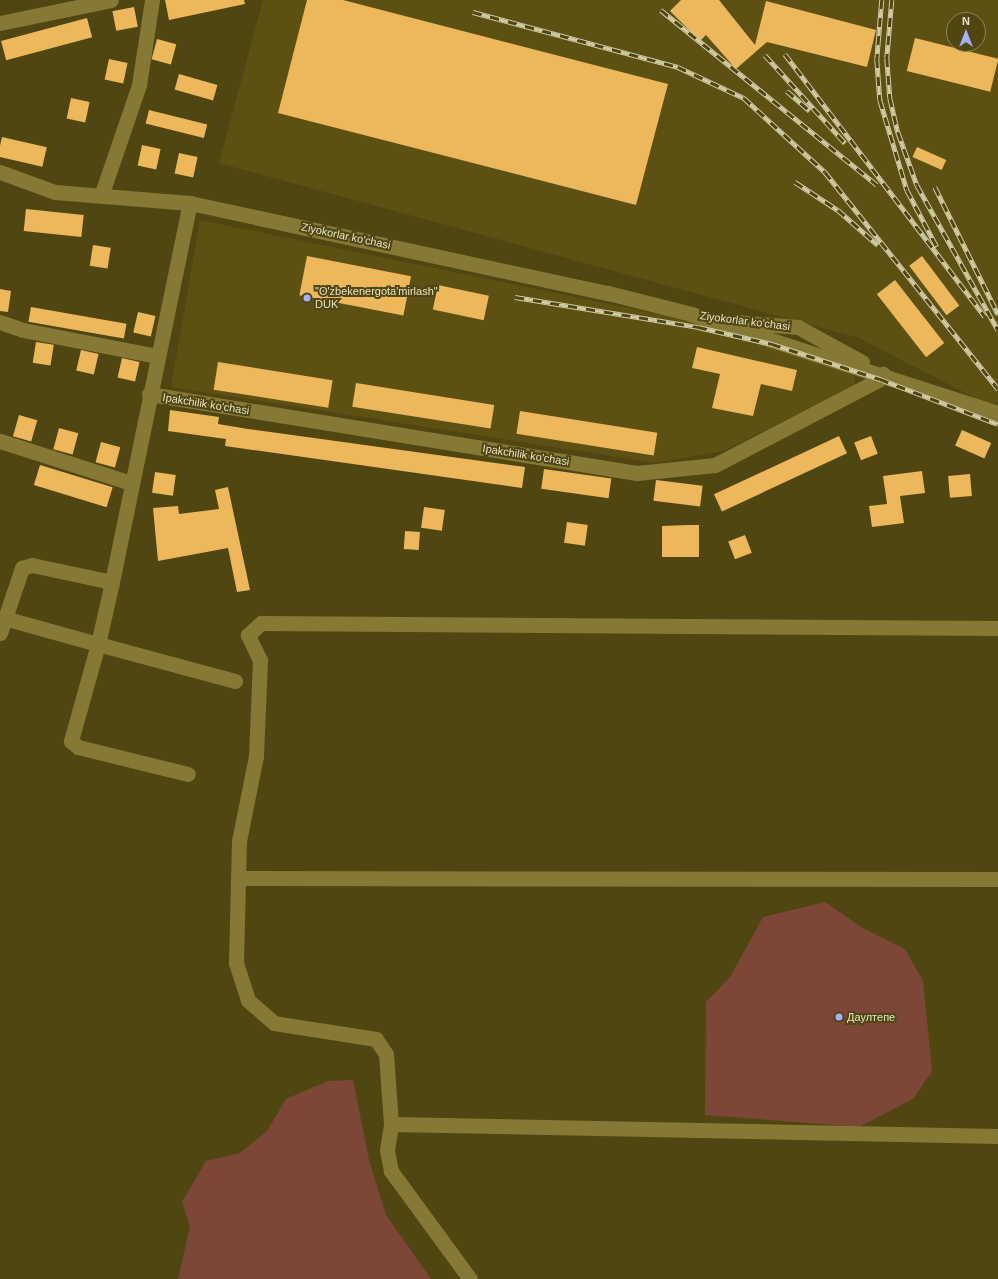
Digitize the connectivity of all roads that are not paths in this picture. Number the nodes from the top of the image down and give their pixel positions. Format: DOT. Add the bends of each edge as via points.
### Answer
graph roads {
  1 [pos="110,0"];
  2 [pos="152,0"];
  3 [pos="0,23"];
  4 [pos="0,172"];
  5 [pos="101,196"];
  6 [pos="190,203"];
  7 [pos="0,322"];
  8 [pos="157,356"];
  9 [pos="883,374"];
  10 [pos="149,394"];
  11 [pos="998,413"];
  12 [pos="0,441"];
  13 [pos="131,483"];
  14 [pos="112,582"];
  15 [pos="4,618"];
  16 [pos="998,628"];
  17 [pos="0,633"];
  18 [pos="98,644"];
  19 [pos="235,681"];
  20 [pos="188,774"];
  21 [pos="238,878"];
  22 [pos="998,879"];
  23 [pos="391,1124"];
  24 [pos="998,1136"];
  25 [pos="470,1279"];
  1 -- 3 [label="street"];
  2 -- 5 [label="street" via="139,85"];
  4 -- 5 [label="street, Ziyokorlar ko'chasi" via="55,192"];
  5 -- 6 [label="street, Ziyokorlar ko'chasi"];
  6 -- 8 [label="street, Ipakchilik ko'chasi"];
  6 -- 9 [label="street, Ziyokorlar ko'chasi" via="691,314"];
  7 -- 8 [label="street" via="23,330"];
  8 -- 10 [label="street, Ipakchilik ko'chasi"];
  9 -- 10 [label="street, Ipakchilik ko'chasi" via="880,379 715,465 637,473"];
  9 -- 11 [label="street, Ziyokorlar ko'chasi"];
  10 -- 13 [label="street, Ipakchilik ko'chasi"];
  12 -- 13 [label="street"];
  13 -- 14 [label="street, Ipakchilik ko'chasi"];
  14 -- 15 [label="street" via="32,565 22,568"];
  14 -- 18 [label="street, Ipakchilik ko'chasi"];
  15 -- 17 [label="street"];
  15 -- 18 [label="street"];
  16 -- 21 [label="street" via="261,623 248,636 260,660 256,749 238,841"];
  18 -- 19 [label="street"];
  18 -- 20 [label="street, Ipakchilik ko'chasi" via="71,741 78,747"];
  21 -- 22 [label="street"];
  21 -- 23 [label="street" via="236,963 248,1000 274,1023 376,1039 386,1054"];
  23 -- 24 [label="street"];
  23 -- 25 [label="street" via="387,1150 391,1171"];
}
